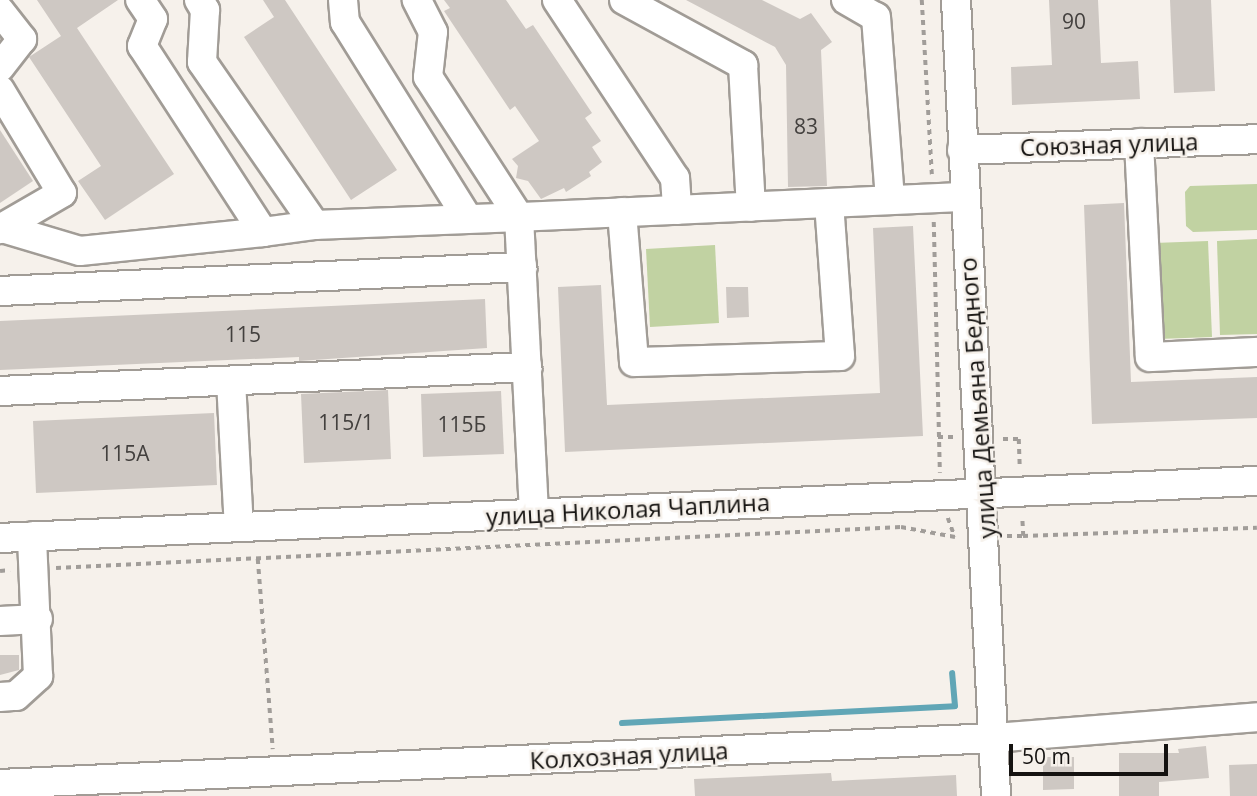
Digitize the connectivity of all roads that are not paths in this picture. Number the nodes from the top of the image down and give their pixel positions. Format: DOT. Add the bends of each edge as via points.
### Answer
graph roads {
  1 [pos="141,0"];
  2 [pos="200,0"];
  3 [pos="343,0"];
  4 [pos="417,0"];
  5 [pos="557,0"];
  6 [pos="624,0"];
  7 [pos="846,0"];
  8 [pos="956,0"];
  9 [pos="0,11"];
  10 [pos="0,66"];
  11 [pos="0,90"];
  12 [pos="1257,139"];
  13 [pos="1139,143"];
  14 [pos="962,150"];
  15 [pos="964,197"];
  16 [pos="890,199"];
  17 [pos="829,203"];
  18 [pos="751,206"];
  19 [pos="677,210"];
  20 [pos="622,212"];
  21 [pos="519,217"];
  22 [pos="468,219"];
  23 [pos="315,225"];
  24 [pos="3,229"];
  25 [pos="263,232"];
  26 [pos="522,267"];
  27 [pos="0,291"];
  28 [pos="1257,352"];
  29 [pos="527,367"];
  30 [pos="231,380"];
  31 [pos="0,391"];
  32 [pos="1257,481"];
  33 [pos="983,492"];
  34 [pos="534,513"];
  35 [pos="239,527"];
  36 [pos="32,536"];
  37 [pos="0,538"];
  38 [pos="38,620"];
  39 [pos="0,621"];
  40 [pos="0,697"];
  41 [pos="1257,717"];
  42 [pos="993,738"];
  43 [pos="0,784"];
  44 [pos="276,784"];
  45 [pos="996,796"];
  1 -- 25 [label="street" via="153,19 142,46"];
  2 -- 23 [label="street" via="205,10 202,62"];
  3 -- 22 [label="street" via="345,22"];
  4 -- 21 [label="street" via="433,32 428,77"];
  5 -- 19 [label="street" via="675,178"];
  6 -- 18 [label="street" via="743,65"];
  7 -- 16 [label="street" via="876,17"];
  8 -- 14 [label="street, улица Демьяна Бедного"];
  9 -- 10 [label="street" via="22,39"];
  11 -- 24 [label="street" via="62,193"];
  12 -- 13 [label="street, Союзная улица"];
  13 -- 14 [label="street, Союзная улица"];
  13 -- 28 [label="street" via="1150,357"];
  14 -- 15 [label="street, улица Демьяна Бедного"];
  15 -- 16 [label="street"];
  15 -- 33 [label="street, улица Демьяна Бедного"];
  16 -- 17 [label="street"];
  17 -- 18 [label="street"];
  17 -- 20 [label="street" via="841,356 634,362"];
  18 -- 19 [label="street"];
  19 -- 20 [label="street"];
  20 -- 21 [label="street"];
  21 -- 22 [label="street"];
  21 -- 26 [label="street"];
  22 -- 23 [label="street"];
  23 -- 25 [label="street"];
  24 -- 25 [label="street" via="80,251"];
  26 -- 27 [label="street"];
  26 -- 29 [label="street"];
  29 -- 30 [label="street"];
  29 -- 34 [label="street"];
  30 -- 31 [label="street"];
  30 -- 35 [label="street"];
  32 -- 33 [label="street, улица Николая Чаплина"];
  33 -- 34 [label="street, улица Николая Чаплина"];
  33 -- 42 [label="street, улица Демьяна Бедного"];
  34 -- 35 [label="street, улица Николая Чаплина"];
  35 -- 36 [label="street, улица Николая Чаплина"];
  36 -- 37 [label="street, улица Николая Чаплина"];
  36 -- 38 [label="street"];
  38 -- 39 [label="street"];
  38 -- 40 [label="street" via="38,676 16,696"];
  41 -- 42 [label="street, Колхозная улица"];
  42 -- 44 [label="street, Колхозная улица"];
  42 -- 45 [label="street, улица Демьяна Бедного"];
  43 -- 44 [label="street, Колхозная улица"];
}
